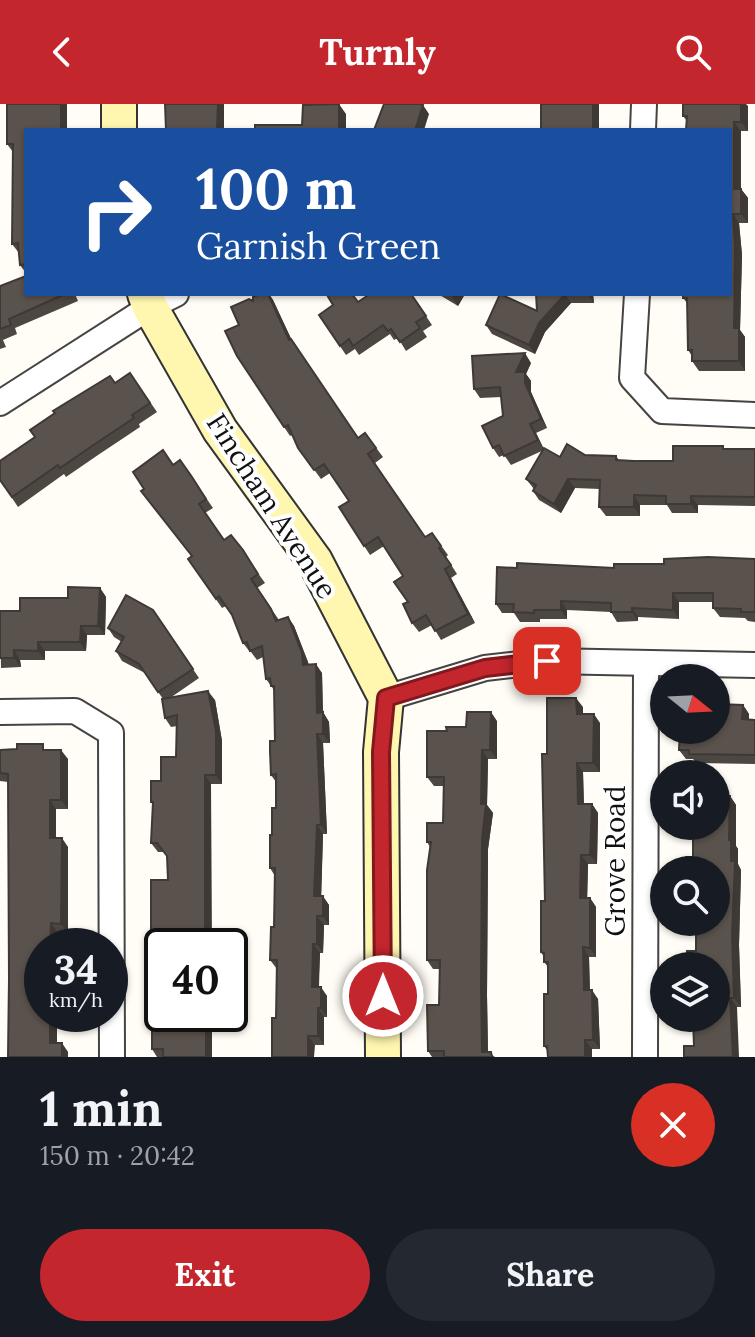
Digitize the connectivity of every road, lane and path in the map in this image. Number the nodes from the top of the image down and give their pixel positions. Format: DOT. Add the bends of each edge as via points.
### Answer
graph roads {
  1 [pos="119,104"];
  2 [pos="644,104"];
  3 [pos="119,128"];
  4 [pos="643,128"];
  5 [pos="637,296"];
  6 [pos="157,298"];
  7 [pos="0,403"];
  8 [pos="755,415"];
  9 [pos="646,665"];
  10 [pos="755,665"];
  11 [pos="386,698"];
  12 [pos="0,712"];
  13 [pos="112,1057"];
  14 [pos="383,1057"];
  15 [pos="645,1057"];
  1 -- 3 [label="street"];
  2 -- 4 [label="street"];
  5 -- 8 [label="street" via="632,378 662,411"];
  6 -- 7 [label="street"];
  6 -- 11 [label="street, Fincham Avenue" via="220,430 315,561"];
  9 -- 10 [label="street"];
  9 -- 11 [label="street" via="547,661 485,668"];
  9 -- 15 [label="street, Grove Road"];
  11 -- 14 [label="street" via="381,752"];
  12 -- 13 [label="street" via="75,711 111,733"];
}
